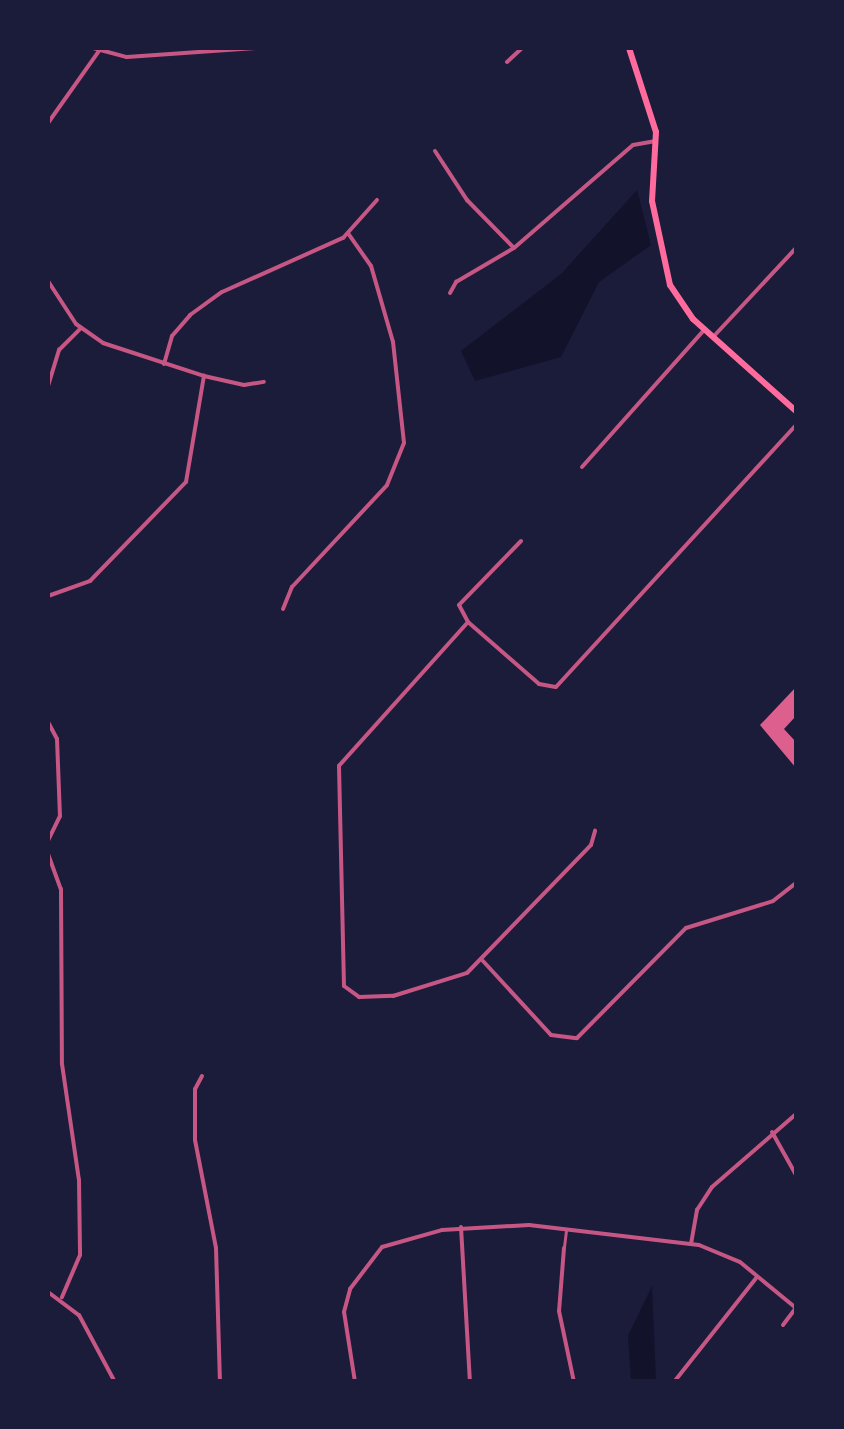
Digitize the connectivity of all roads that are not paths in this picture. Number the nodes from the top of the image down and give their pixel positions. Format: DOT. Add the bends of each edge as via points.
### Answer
graph roads {
  1 [pos="236,48"];
  2 [pos="256,48"];
  3 [pos="522,48"];
  4 [pos="629,48"];
  5 [pos="96,50"];
  6 [pos="507,62"];
  7 [pos="48,123"];
  8 [pos="656,142"];
  9 [pos="435,150"];
  10 [pos="377,200"];
  11 [pos="349,234"];
  12 [pos="514,248"];
  13 [pos="796,248"];
  14 [pos="48,281"];
  15 [pos="450,294"];
  16 [pos="81,328"];
  17 [pos="705,330"];
  18 [pos="714,337"];
  19 [pos="164,364"];
  20 [pos="204,376"];
  21 [pos="264,382"];
  22 [pos="48,386"];
  23 [pos="795,407"];
  24 [pos="796,424"];
  25 [pos="582,467"];
  26 [pos="521,541"];
  27 [pos="48,596"];
  28 [pos="283,609"];
  29 [pos="468,622"];
  30 [pos="48,722"];
  31 [pos="596,832"];
  32 [pos="48,841"];
  33 [pos="48,854"];
  34 [pos="796,883"];
  35 [pos="484,961"];
  36 [pos="202,1076"];
  37 [pos="796,1114"];
  38 [pos="772,1132"];
  39 [pos="796,1174"];
  40 [pos="461,1228"];
  41 [pos="566,1230"];
  42 [pos="690,1244"];
  43 [pos="564,1248"];
  44 [pos="756,1278"];
  45 [pos="48,1292"];
  46 [pos="62,1297"];
  47 [pos="796,1308"];
  48 [pos="783,1325"];
  49 [pos="115,1382"];
  50 [pos="220,1382"];
  51 [pos="356,1382"];
  52 [pos="470,1382"];
  53 [pos="574,1382"];
  54 [pos="674,1382"];
  1 -- 2 [label="street"];
  1 -- 5 [label="street" via="127,58"];
  3 -- 6 [label="street"];
  4 -- 8 [label="main road"];
  5 -- 7 [label="street"];
  8 -- 12 [label="street" via="629,148"];
  8 -- 17 [label="main road" via="652,198 665,272 676,297"];
  9 -- 12 [label="street" via="467,200"];
  10 -- 11 [label="street"];
  11 -- 19 [label="street" via="212,299 177,329"];
  11 -- 28 [label="street" via="371,266 394,342 404,443 387,486 292,588"];
  12 -- 15 [label="street" via="456,282"];
  13 -- 18 [label="street"];
  14 -- 16 [label="street"];
  16 -- 19 [label="street" via="119,350"];
  16 -- 22 [label="street" via="59,350"];
  17 -- 18 [label="main road"];
  17 -- 25 [label="street"];
  18 -- 23 [label="main road"];
  19 -- 20 [label="street"];
  20 -- 21 [label="street"];
  20 -- 27 [label="street" via="186,482 90,581"];
  24 -- 29 [label="street" via="554,688 539,684"];
  26 -- 29 [label="street" via="459,605"];
  29 -- 35 [label="street" via="340,766 349,992 393,996 433,988"];
  30 -- 32 [label="street" via="56,739 60,816"];
  31 -- 35 [label="street" via="592,845"];
  33 -- 46 [label="street" via="60,889 62,1064 79,1180 80,1255"];
  34 -- 35 [label="street" via="773,900 686,928 577,1038 550,1034"];
  36 -- 50 [label="street" via="195,1090 194,1140 216,1248"];
  37 -- 38 [label="street"];
  38 -- 39 [label="street"];
  38 -- 42 [label="street" via="712,1186 697,1210"];
  40 -- 41 [label="street"];
  40 -- 51 [label="street" via="386,1245 358,1277 344,1312"];
  40 -- 52 [label="street"];
  41 -- 42 [label="street"];
  41 -- 43 [label="lane"];
  42 -- 44 [label="street" via="729,1255"];
  43 -- 53 [label="street" via="559,1311"];
  44 -- 47 [label="street"];
  44 -- 54 [label="street"];
  45 -- 46 [label="street"];
  46 -- 49 [label="street"];
  47 -- 48 [label="street"];
}
